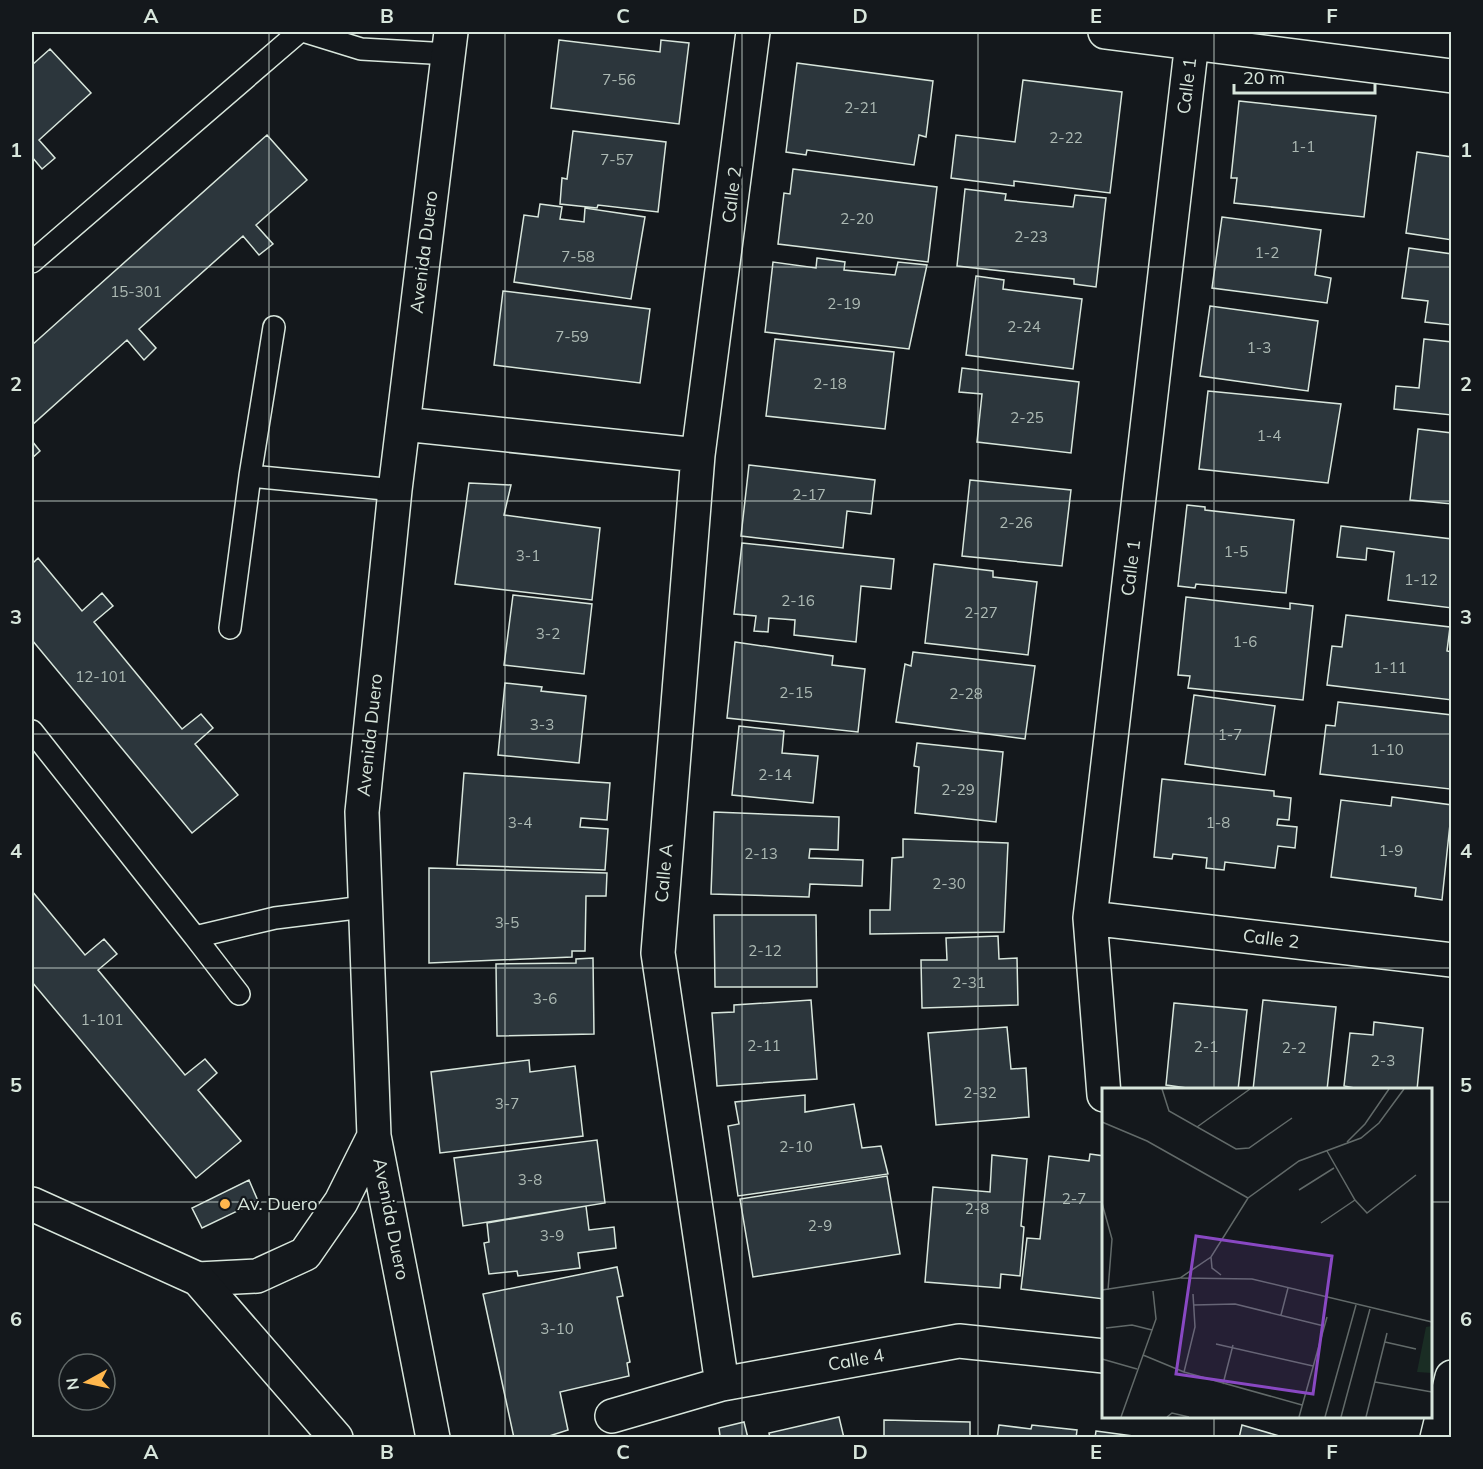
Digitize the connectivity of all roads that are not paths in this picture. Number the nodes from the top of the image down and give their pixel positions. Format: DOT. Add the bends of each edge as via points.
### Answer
graph roads {
  1 [pos="299,32"];
  2 [pos="306,32"];
  3 [pos="753,32"];
  4 [pos="1105,32"];
  5 [pos="1192,42"];
  6 [pos="450,43"];
  7 [pos="1452,76"];
  8 [pos="32,262"];
  9 [pos="274,327"];
  10 [pos="710,359"];
  11 [pos="403,424"];
  12 [pos="698,455"];
  13 [pos="250,476"];
  14 [pos="395,490"];
  15 [pos="230,628"];
  16 [pos="32,731"];
  17 [pos="363,907"];
  18 [pos="1090,918"];
  19 [pos="195,937"];
  20 [pos="1452,960"];
  21 [pos="239,994"];
  22 [pos="1103,1088"];
  23 [pos="374,1136"];
  24 [pos="32,1204"];
  25 [pos="198,1279"];
  26 [pos="1102,1356"];
  27 [pos="723,1384"];
  28 [pos="1444,1388"];
  29 [pos="612,1416"];
  30 [pos="336,1437"];
  31 [pos="433,1437"];
  32 [pos="1437,1437"];
  1 -- 8 [label="lane"];
  2 -- 6 [label="lane" via="361,49"];
  3 -- 10 [label="street, Calle 2"];
  4 -- 5 [label="street"];
  5 -- 7 [label="street"];
  5 -- 18 [label="street, Calle 1"];
  6 -- 11 [label="street, Avenida Duero"];
  9 -- 13 [label="lane"];
  10 -- 12 [label="street, Calle A"];
  11 -- 12 [label="street"];
  11 -- 14 [label="street, Avenida Duero"];
  12 -- 27 [label="street, Calle A" via="658,953"];
  13 -- 14 [label="lane"];
  13 -- 15 [label="lane"];
  14 -- 17 [label="street, Avenida Duero" via="362,812"];
  16 -- 19 [label="lane"];
  17 -- 19 [label="lane" via="275,918"];
  17 -- 23 [label="street, Avenida Duero"];
  18 -- 20 [label="street, Calle 2"];
  18 -- 22 [label="street, Calle 1"];
  19 -- 21 [label="lane"];
  23 -- 25 [label="street" via="340,1202 305,1254 257,1276"];
  23 -- 31 [label="street, Avenida Duero"];
  24 -- 25 [label="street"];
  25 -- 30 [label="street"];
  26 -- 27 [label="street, Calle 4" via="959,1341"];
  27 -- 29 [label="street, Calle 4"];
  28 -- 32 [label="street"];
}
